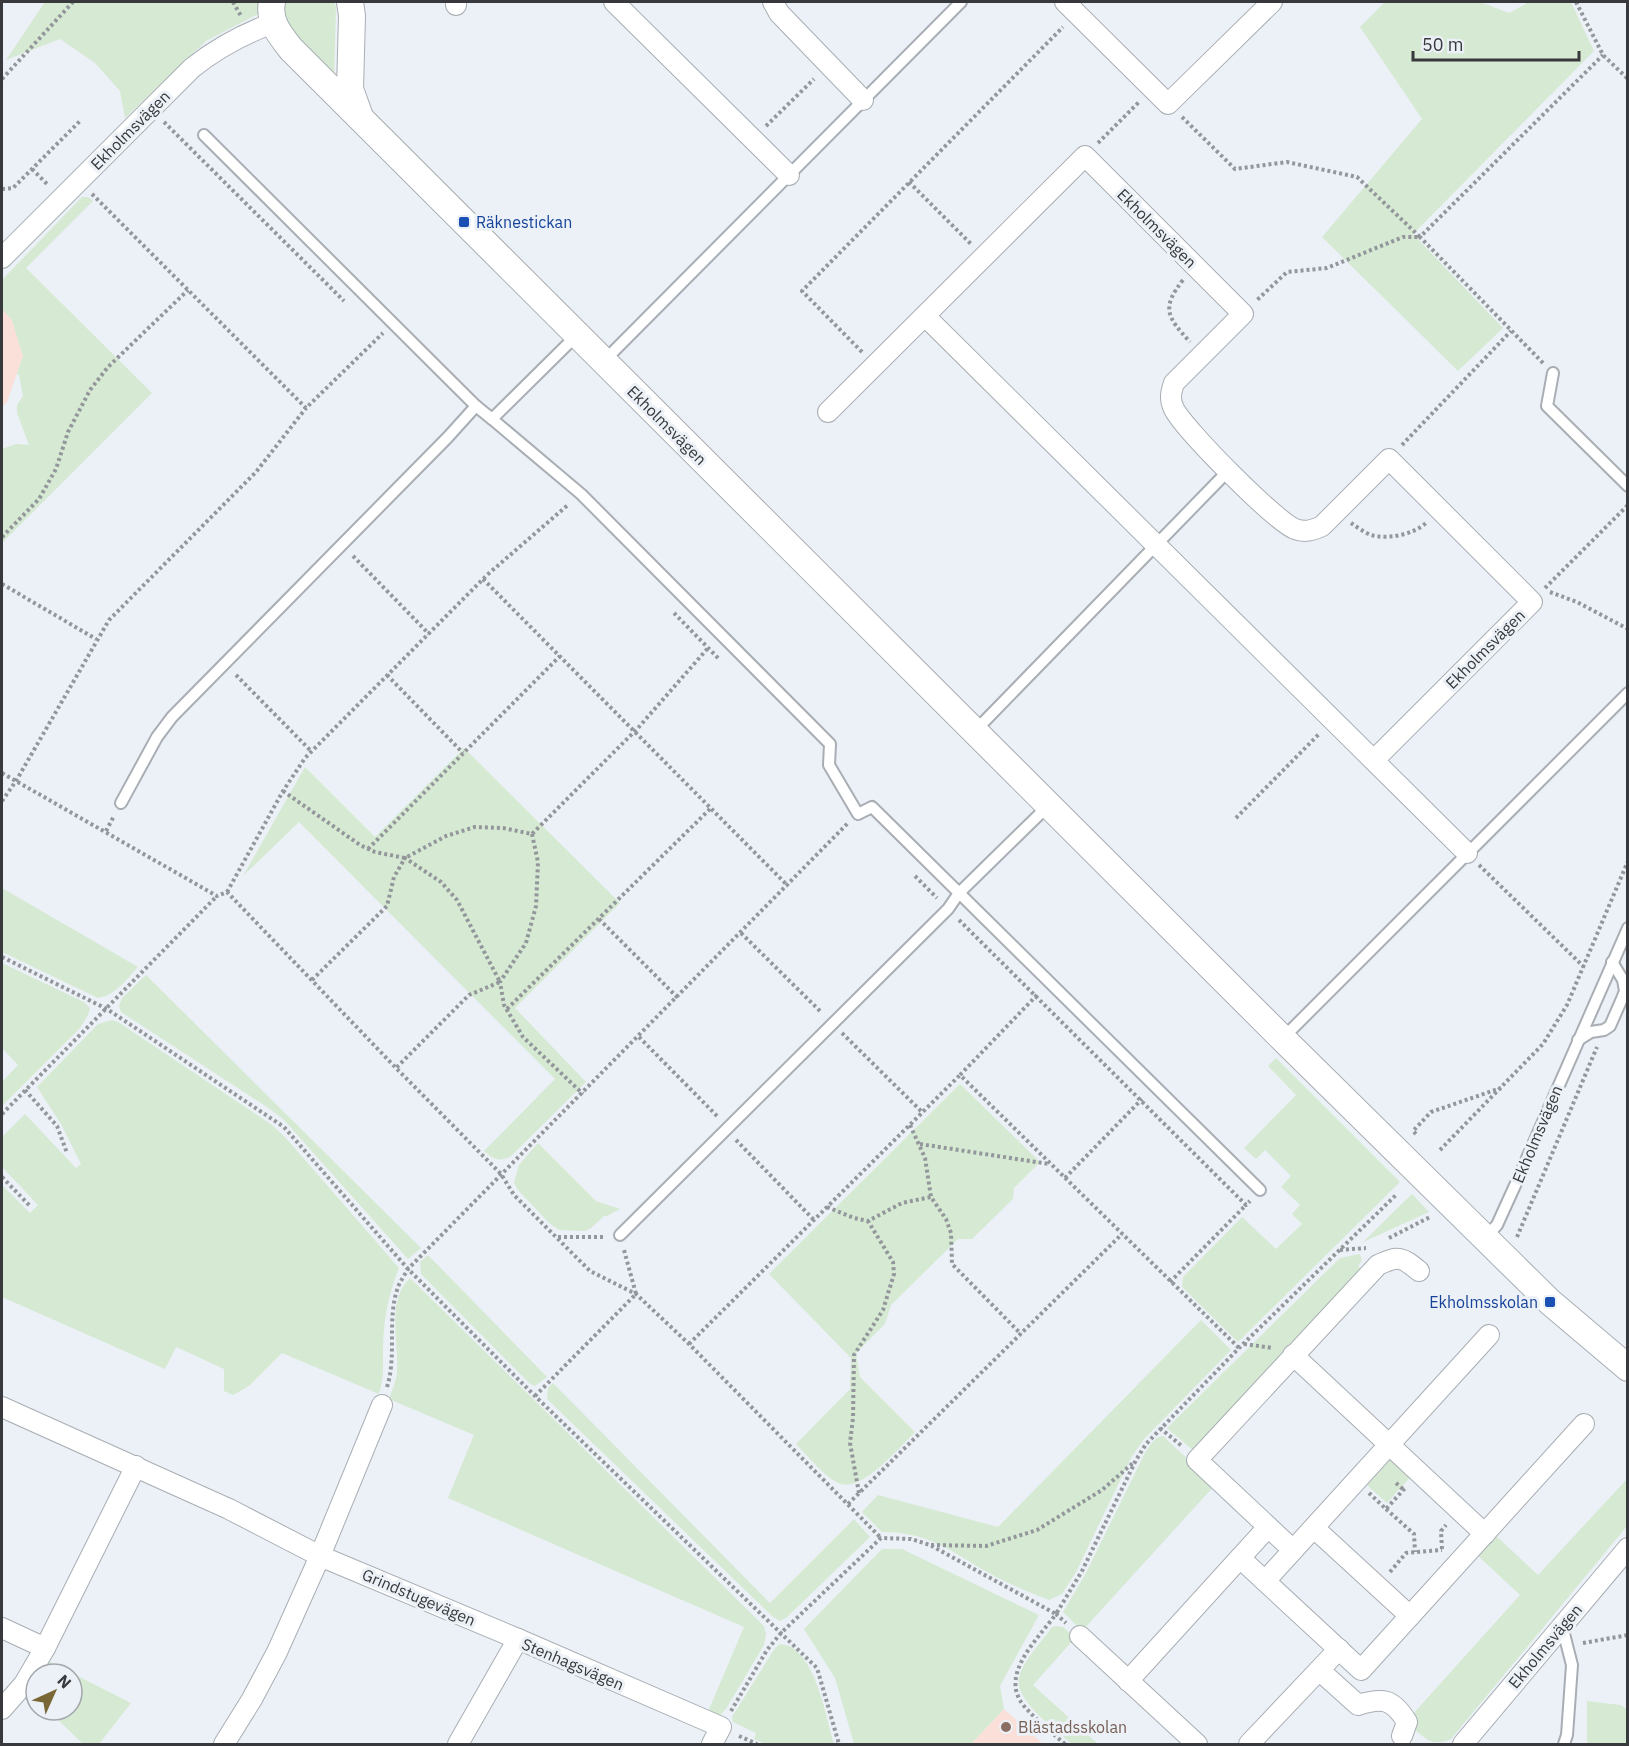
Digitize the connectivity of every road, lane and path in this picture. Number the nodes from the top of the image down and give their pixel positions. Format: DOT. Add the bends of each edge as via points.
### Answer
graph roads {
  1 [pos="73,2"];
  2 [pos="350,2"];
  3 [pos="614,2"];
  4 [pos="773,2"];
  5 [pos="960,2"];
  6 [pos="1272,2"];
  7 [pos="1576,2"];
  8 [pos="1071,8"];
  9 [pos="270,9"];
  10 [pos="1604,55"];
  11 [pos="828,64"];
  12 [pos="2,79"];
  13 [pos="1628,79"];
  14 [pos="1153,89"];
  15 [pos="863,100"];
  16 [pos="1168,104"];
  17 [pos="360,117"];
  18 [pos="80,121"];
  19 [pos="204,135"];
  20 [pos="752,139"];
  21 [pos="1085,156"];
  22 [pos="789,175"];
  23 [pos="79,181"];
  24 [pos="909,182"];
  25 [pos="2,189"];
  26 [pos="1420,237"];
  27 [pos="984,257"];
  28 [pos="2,258"];
  29 [pos="1196,266"];
  30 [pos="188,290"];
  31 [pos="1243,314"];
  32 [pos="925,316"];
  33 [pos="393,324"];
  34 [pos="1511,331"];
  35 [pos="577,335"];
  36 [pos="1202,355"];
  37 [pos="604,362"];
  38 [pos="875,365"];
  39 [pos="1553,373"];
  40 [pos="476,406"];
  41 [pos="306,408"];
  42 [pos="828,412"];
  43 [pos="492,419"];
  44 [pos="1389,459"];
  45 [pos="1229,470"];
  46 [pos="1628,486"];
  47 [pos="580,495"];
  48 [pos="1628,505"];
  49 [pos="1339,510"];
  50 [pos="1440,510"];
  51 [pos="2,537"];
  52 [pos="342,545"];
  53 [pos="1155,545"];
  54 [pos="483,579"];
  55 [pos="2,584"];
  56 [pos="1628,629"];
  57 [pos="429,634"];
  58 [pos="721,634"];
  59 [pos="96,639"];
  60 [pos="560,656"];
  61 [pos="224,663"];
  62 [pos="387,675"];
  63 [pos="1628,693"];
  64 [pos="1334,720"];
  65 [pos="634,731"];
  66 [pos="975,731"];
  67 [pos="311,751"];
  68 [pos="463,753"];
  69 [pos="1374,760"];
  70 [pos="2,773"];
  71 [pos="16,781"];
  72 [pos="283,791"];
  73 [pos="2,801"];
  74 [pos="122,803"];
  75 [pos="1049,805"];
  76 [pos="711,808"];
  77 [pos="858,814"];
  78 [pos="1236,818"];
  79 [pos="532,834"];
  80 [pos="368,849"];
  81 [pos="1467,853"];
  82 [pos="405,858"];
  83 [pos="1628,861"];
  84 [pos="908,868"];
  85 [pos="788,886"];
  86 [pos="227,892"];
  87 [pos="959,893"];
  88 [pos="217,896"];
  89 [pos="948,909"];
  90 [pos="599,919"];
  91 [pos="1628,928"];
  92 [pos="2,957"];
  93 [pos="1612,962"];
  94 [pos="1584,967"];
  95 [pos="1047,979"];
  96 [pos="312,980"];
  97 [pos="500,982"];
  98 [pos="1037,996"];
  99 [pos="678,998"];
  100 [pos="106,1009"];
  101 [pos="507,1009"];
  102 [pos="1282,1038"];
  103 [pos="1578,1040"];
  104 [pos="1599,1043"];
  105 [pos="396,1068"];
  106 [pos="960,1075"];
  107 [pos="26,1090"];
  108 [pos="583,1094"];
  109 [pos="1142,1100"];
  110 [pos="2,1114"];
  111 [pos="910,1125"];
  112 [pos="920,1144"];
  113 [pos="1440,1150"];
  114 [pos="67,1153"];
  115 [pos="1051,1164"];
  116 [pos="501,1174"];
  117 [pos="2,1178"];
  118 [pos="1065,1178"];
  119 [pos="1260,1190"];
  120 [pos="1397,1194"];
  121 [pos="931,1197"];
  122 [pos="1246,1205"];
  123 [pos="30,1206"];
  124 [pos="827,1207"];
  125 [pos="1439,1213"];
  126 [pos="868,1221"];
  127 [pos="1122,1234"];
  128 [pos="620,1235"];
  129 [pos="556,1237"];
  130 [pos="1389,1238"];
  131 [pos="1485,1238"];
  132 [pos="1515,1243"];
  133 [pos="1368,1248"];
  134 [pos="1340,1250"];
  135 [pos="408,1269"];
  136 [pos="1419,1270"];
  137 [pos="1170,1282"];
  138 [pos="636,1294"];
  139 [pos="1021,1334"];
  140 [pos="1489,1335"];
  141 [pos="689,1344"];
  142 [pos="1244,1344"];
  143 [pos="1239,1348"];
  144 [pos="1293,1355"];
  145 [pos="1628,1368"];
  146 [pos="535,1396"];
  147 [pos="382,1405"];
  148 [pos="2,1407"];
  149 [pos="1584,1424"];
  150 [pos="1160,1428"];
  151 [pos="1389,1445"];
  152 [pos="1136,1460"];
  153 [pos="1197,1460"];
  154 [pos="136,1466"];
  155 [pos="1419,1473"];
  156 [pos="1356,1481"];
  157 [pos="1396,1483"];
  158 [pos="1404,1490"];
  159 [pos="860,1494"];
  160 [pos="848,1504"];
  161 [pos="1386,1509"];
  162 [pos="1268,1527"];
  163 [pos="1314,1528"];
  164 [pos="1485,1534"];
  165 [pos="881,1538"];
  166 [pos="930,1545"];
  167 [pos="1628,1548"];
  168 [pos="1293,1550"];
  169 [pos="1415,1552"];
  170 [pos="320,1556"];
  171 [pos="1240,1558"];
  172 [pos="1458,1564"];
  173 [pos="1265,1581"];
  174 [pos="1377,1586"];
  175 [pos="1056,1614"];
  176 [pos="1410,1616"];
  177 [pos="1562,1626"];
  178 [pos="2,1628"];
  179 [pos="781,1633"];
  180 [pos="1628,1635"];
  181 [pos="1080,1636"];
  182 [pos="518,1639"];
  183 [pos="1567,1646"];
  184 [pos="45,1648"];
  185 [pos="1339,1649"];
  186 [pos="1318,1670"];
  187 [pos="1128,1681"];
  188 [pos="2,1709"];
  189 [pos="722,1727"];
  190 [pos="1060,1740"];
  191 [pos="1406,1740"];
  192 [pos="224,1744"];
  193 [pos="458,1744"];
  194 [pos="712,1744"];
  195 [pos="757,1744"];
  196 [pos="839,1744"];
  197 [pos="1056,1744"];
  198 [pos="1065,1744"];
  199 [pos="1197,1744"];
  200 [pos="1249,1744"];
  201 [pos="1463,1744"];
  202 [pos="1564,1744"];
  1 -- 12 [label="path"];
  2 -- 17 [label="street, Ekholmsvägen" via="350,89"];
  3 -- 20 [label="street"];
  4 -- 11 [label="street"];
  5 -- 15 [label="lane"];
  6 -- 16 [label="street"];
  7 -- 10 [label="path"];
  8 -- 14 [label="street"];
  8 -- 24 [label="path"];
  9 -- 17 [label="street, Ekholmsvägen" via="291,49"];
  9 -- 23 [label="street, Ekholmsvägen" via="250,31 192,69"];
  10 -- 13 [label="path"];
  10 -- 26 [label="path"];
  11 -- 15 [label="street"];
  11 -- 20 [label="path"];
  14 -- 16 [label="street"];
  14 -- 21 [label="path"];
  15 -- 22 [label="lane"];
  16 -- 26 [label="path" via="1235,170 1287,162 1357,177"];
  17 -- 35 [label="street, Ekholmsvägen"];
  18 -- 25 [label="path" via="12,188"];
  19 -- 33 [label="lane"];
  20 -- 22 [label="street"];
  21 -- 27 [label="street"];
  21 -- 29 [label="street, Ekholmsvägen"];
  22 -- 37 [label="lane"];
  23 -- 28 [label="street, Ekholmsvägen"];
  23 -- 30 [label="path"];
  24 -- 27 [label="path"];
  24 -- 38 [label="path" via="802,291"];
  26 -- 31 [label="path" via="1403,237 1327,268 1287,272"];
  26 -- 34 [label="path"];
  27 -- 32 [label="street"];
  29 -- 31 [label="street, Ekholmsvägen"];
  29 -- 36 [label="path" via="1172,294 1168,310 1174,324"];
  30 -- 41 [label="path"];
  30 -- 51 [label="path" via="108,367 90,390 39,499"];
  31 -- 36 [label="street"];
  32 -- 38 [label="street"];
  32 -- 53 [label="street"];
  33 -- 40 [label="lane"];
  33 -- 41 [label="path"];
  34 -- 39 [label="path"];
  34 -- 44 [label="path"];
  35 -- 37 [label="street, Ekholmsvägen"];
  35 -- 43 [label="lane"];
  36 -- 45 [label="street" via="1174,383 1170,395 1173,408"];
  37 -- 66 [label="street, Ekholmsvägen"];
  38 -- 42 [label="street"];
  39 -- 46 [label="lane" via="1547,405"];
  40 -- 43 [label="lane"];
  40 -- 52 [label="lane"];
  41 -- 59 [label="path" via="256,472 109,620"];
  43 -- 47 [label="lane"];
  44 -- 49 [label="street"];
  44 -- 50 [label="street, Ekholmsvägen"];
  45 -- 49 [label="street" via="1285,524 1298,531 1322,526"];
  45 -- 53 [label="lane"];
  47 -- 54 [label="path"];
  47 -- 58 [label="lane"];
  48 -- 56 [label="path" via="1543,590 1577,602"];
  49 -- 50 [label="path" via="1349,522 1371,535 1396,536 1420,528"];
  50 -- 69 [label="street, Ekholmsvägen" via="1532,602"];
  52 -- 57 [label="path"];
  52 -- 61 [label="lane"];
  53 -- 64 [label="street"];
  53 -- 66 [label="lane"];
  54 -- 57 [label="path"];
  54 -- 60 [label="path"];
  55 -- 59 [label="path"];
  57 -- 62 [label="path"];
  58 -- 65 [label="path"];
  58 -- 77 [label="lane" via="830,744 829,765"];
  59 -- 71 [label="path"];
  60 -- 65 [label="path"];
  60 -- 68 [label="path"];
  61 -- 67 [label="path"];
  61 -- 74 [label="lane" via="157,737"];
  62 -- 67 [label="path"];
  62 -- 68 [label="path"];
  63 -- 81 [label="lane"];
  64 -- 69 [label="street"];
  64 -- 78 [label="path"];
  65 -- 76 [label="path"];
  65 -- 79 [label="path"];
  66 -- 75 [label="street, Ekholmsvägen"];
  67 -- 72 [label="path"];
  68 -- 80 [label="path"];
  69 -- 81 [label="street"];
  70 -- 71 [label="path"];
  71 -- 73 [label="path"];
  71 -- 88 [label="path"];
  72 -- 80 [label="path"];
  72 -- 86 [label="path"];
  75 -- 87 [label="lane"];
  75 -- 102 [label="street, Ekholmsvägen"];
  76 -- 85 [label="path"];
  76 -- 90 [label="path"];
  77 -- 85 [label="path"];
  77 -- 87 [label="lane" via="872,807"];
  79 -- 82 [label="path" via="475,827 446,836"];
  79 -- 97 [label="path" via="538,862 536,906 526,943"];
  80 -- 82 [label="path"];
  81 -- 94 [label="path"];
  81 -- 102 [label="lane"];
  82 -- 96 [label="path" via="394,877 387,906"];
  82 -- 97 [label="path" via="441,882 458,900"];
  83 -- 94 [label="path"];
  84 -- 89 [label="path"];
  85 -- 99 [label="path"];
  86 -- 88 [label="path"];
  86 -- 96 [label="path"];
  87 -- 89 [label="lane"];
  87 -- 95 [label="lane"];
  88 -- 100 [label="path"];
  89 -- 98 [label="path"];
  89 -- 128 [label="lane"];
  90 -- 99 [label="path"];
  90 -- 101 [label="path"];
  91 -- 93 [label="lane, Ekholmsvägen"];
  92 -- 100 [label="path"];
  93 -- 103 [label="lane, Ekholmsvägen"];
  93 -- 103 [label="lane" via="1623,980 1625,991 1621,1001 1610,1026"];
  94 -- 113 [label="path" via="1568,1005 1543,1044"];
  95 -- 98 [label="path"];
  95 -- 119 [label="lane"];
  96 -- 105 [label="path"];
  97 -- 101 [label="path"];
  97 -- 105 [label="path" via="469,995"];
  98 -- 106 [label="path"];
  98 -- 109 [label="path"];
  99 -- 108 [label="path"];
  100 -- 107 [label="path"];
  100 -- 135 [label="path" via="284,1127"];
  101 -- 108 [label="path" via="523,1037"];
  102 -- 131 [label="street, Ekholmsvägen"];
  103 -- 131 [label="lane, Ekholmsvägen" via="1497,1225"];
  104 -- 132 [label="path"];
  105 -- 116 [label="path"];
  106 -- 111 [label="path"];
  106 -- 115 [label="path"];
  107 -- 110 [label="path"];
  107 -- 114 [label="path" via="57,1126"];
  108 -- 116 [label="path"];
  109 -- 118 [label="path"];
  109 -- 122 [label="path"];
  111 -- 112 [label="path"];
  111 -- 124 [label="path"];
  112 -- 115 [label="path"];
  112 -- 121 [label="path"];
  115 -- 118 [label="path"];
  116 -- 129 [label="path" via="514,1195"];
  116 -- 135 [label="path"];
  117 -- 123 [label="path"];
  118 -- 127 [label="path"];
  119 -- 122 [label="path"];
  120 -- 134 [label="path"];
  121 -- 126 [label="path" via="902,1203"];
  121 -- 139 [label="path" via="951,1233 951,1264"];
  122 -- 137 [label="path"];
  124 -- 126 [label="path"];
  124 -- 141 [label="path"];
  125 -- 130 [label="path"];
  126 -- 159 [label="path" via="893,1262 894,1274 883,1310 854,1355 850,1443"];
  127 -- 137 [label="path"];
  127 -- 139 [label="path"];
  128 -- 129 [label="path"];
  128 -- 138 [label="path"];
  129 -- 138 [label="path" via="590,1271"];
  131 -- 145 [label="street, Ekholmsvägen" via="1550,1302"];
  133 -- 134 [label="path"];
  134 -- 142 [label="path"];
  135 -- 146 [label="path"];
  135 -- 147 [label="path" via="397,1288 392,1315 393,1371"];
  136 -- 144 [label="street" via="1404,1258 1393,1257 1378,1264"];
  137 -- 143 [label="path"];
  138 -- 141 [label="path"];
  138 -- 146 [label="path"];
  139 -- 159 [label="path"];
  140 -- 151 [label="street"];
  141 -- 160 [label="path"];
  142 -- 143 [label="path"];
  142 -- 144 [label="path" via="1288,1350"];
  143 -- 150 [label="path"];
  144 -- 151 [label="street"];
  144 -- 153 [label="street"];
  146 -- 179 [label="path"];
  147 -- 170 [label="street"];
  148 -- 154 [label="street, Grindstugevägen"];
  149 -- 164 [label="street"];
  150 -- 152 [label="path"];
  150 -- 153 [label="path"];
  151 -- 155 [label="street"];
  151 -- 156 [label="street"];
  152 -- 166 [label="path" via="1102,1490 1037,1530 986,1546"];
  152 -- 175 [label="path" via="1082,1571"];
  153 -- 162 [label="street"];
  154 -- 170 [label="street, Grindstugevägen"];
  154 -- 184 [label="street"];
  155 -- 158 [label="path"];
  155 -- 164 [label="street"];
  156 -- 161 [label="path"];
  156 -- 163 [label="street"];
  157 -- 158 [label="path"];
  158 -- 161 [label="path"];
  159 -- 160 [label="path"];
  160 -- 165 [label="path"];
  161 -- 169 [label="path" via="1414,1534"];
  162 -- 168 [label="street"];
  162 -- 171 [label="street"];
  163 -- 168 [label="street"];
  163 -- 174 [label="street"];
  164 -- 172 [label="street"];
  165 -- 166 [label="path" via="911,1539"];
  165 -- 179 [label="path"];
  166 -- 175 [label="path"];
  167 -- 177 [label="street, Ekholmsvägen"];
  168 -- 173 [label="street"];
  169 -- 172 [label="path" via="1442,1550"];
  169 -- 174 [label="path" via="1406,1553"];
  170 -- 182 [label="street, Grindstugevägen"];
  170 -- 192 [label="street" via="277,1652"];
  171 -- 173 [label="street"];
  171 -- 187 [label="street"];
  172 -- 176 [label="street"];
  173 -- 185 [label="street"];
  174 -- 176 [label="street"];
  175 -- 190 [label="path" via="1023,1660 1014,1685 1024,1706"];
  176 -- 185 [label="street" via="1361,1670"];
  177 -- 183 [label="lane"];
  177 -- 201 [label="street, Ekholmsvägen"];
  178 -- 184 [label="street"];
  179 -- 189 [label="path" via="766,1650"];
  179 -- 196 [label="path" via="817,1668"];
  180 -- 183 [label="path"];
  181 -- 187 [label="street"];
  182 -- 189 [label="street, Stenhagsvägen"];
  182 -- 193 [label="street, Stenhagsvägen"];
  183 -- 202 [label="lane" via="1572,1665"];
  184 -- 188 [label="street" via="24,1684"];
  185 -- 186 [label="street"];
  186 -- 191 [label="street" via="1358,1705 1374,1700 1390,1702 1407,1722"];
  186 -- 200 [label="street"];
  187 -- 199 [label="street"];
  189 -- 194 [label="street"];
  189 -- 195 [label="path"];
  190 -- 197 [label="path"];
  190 -- 198 [label="path"];
}
